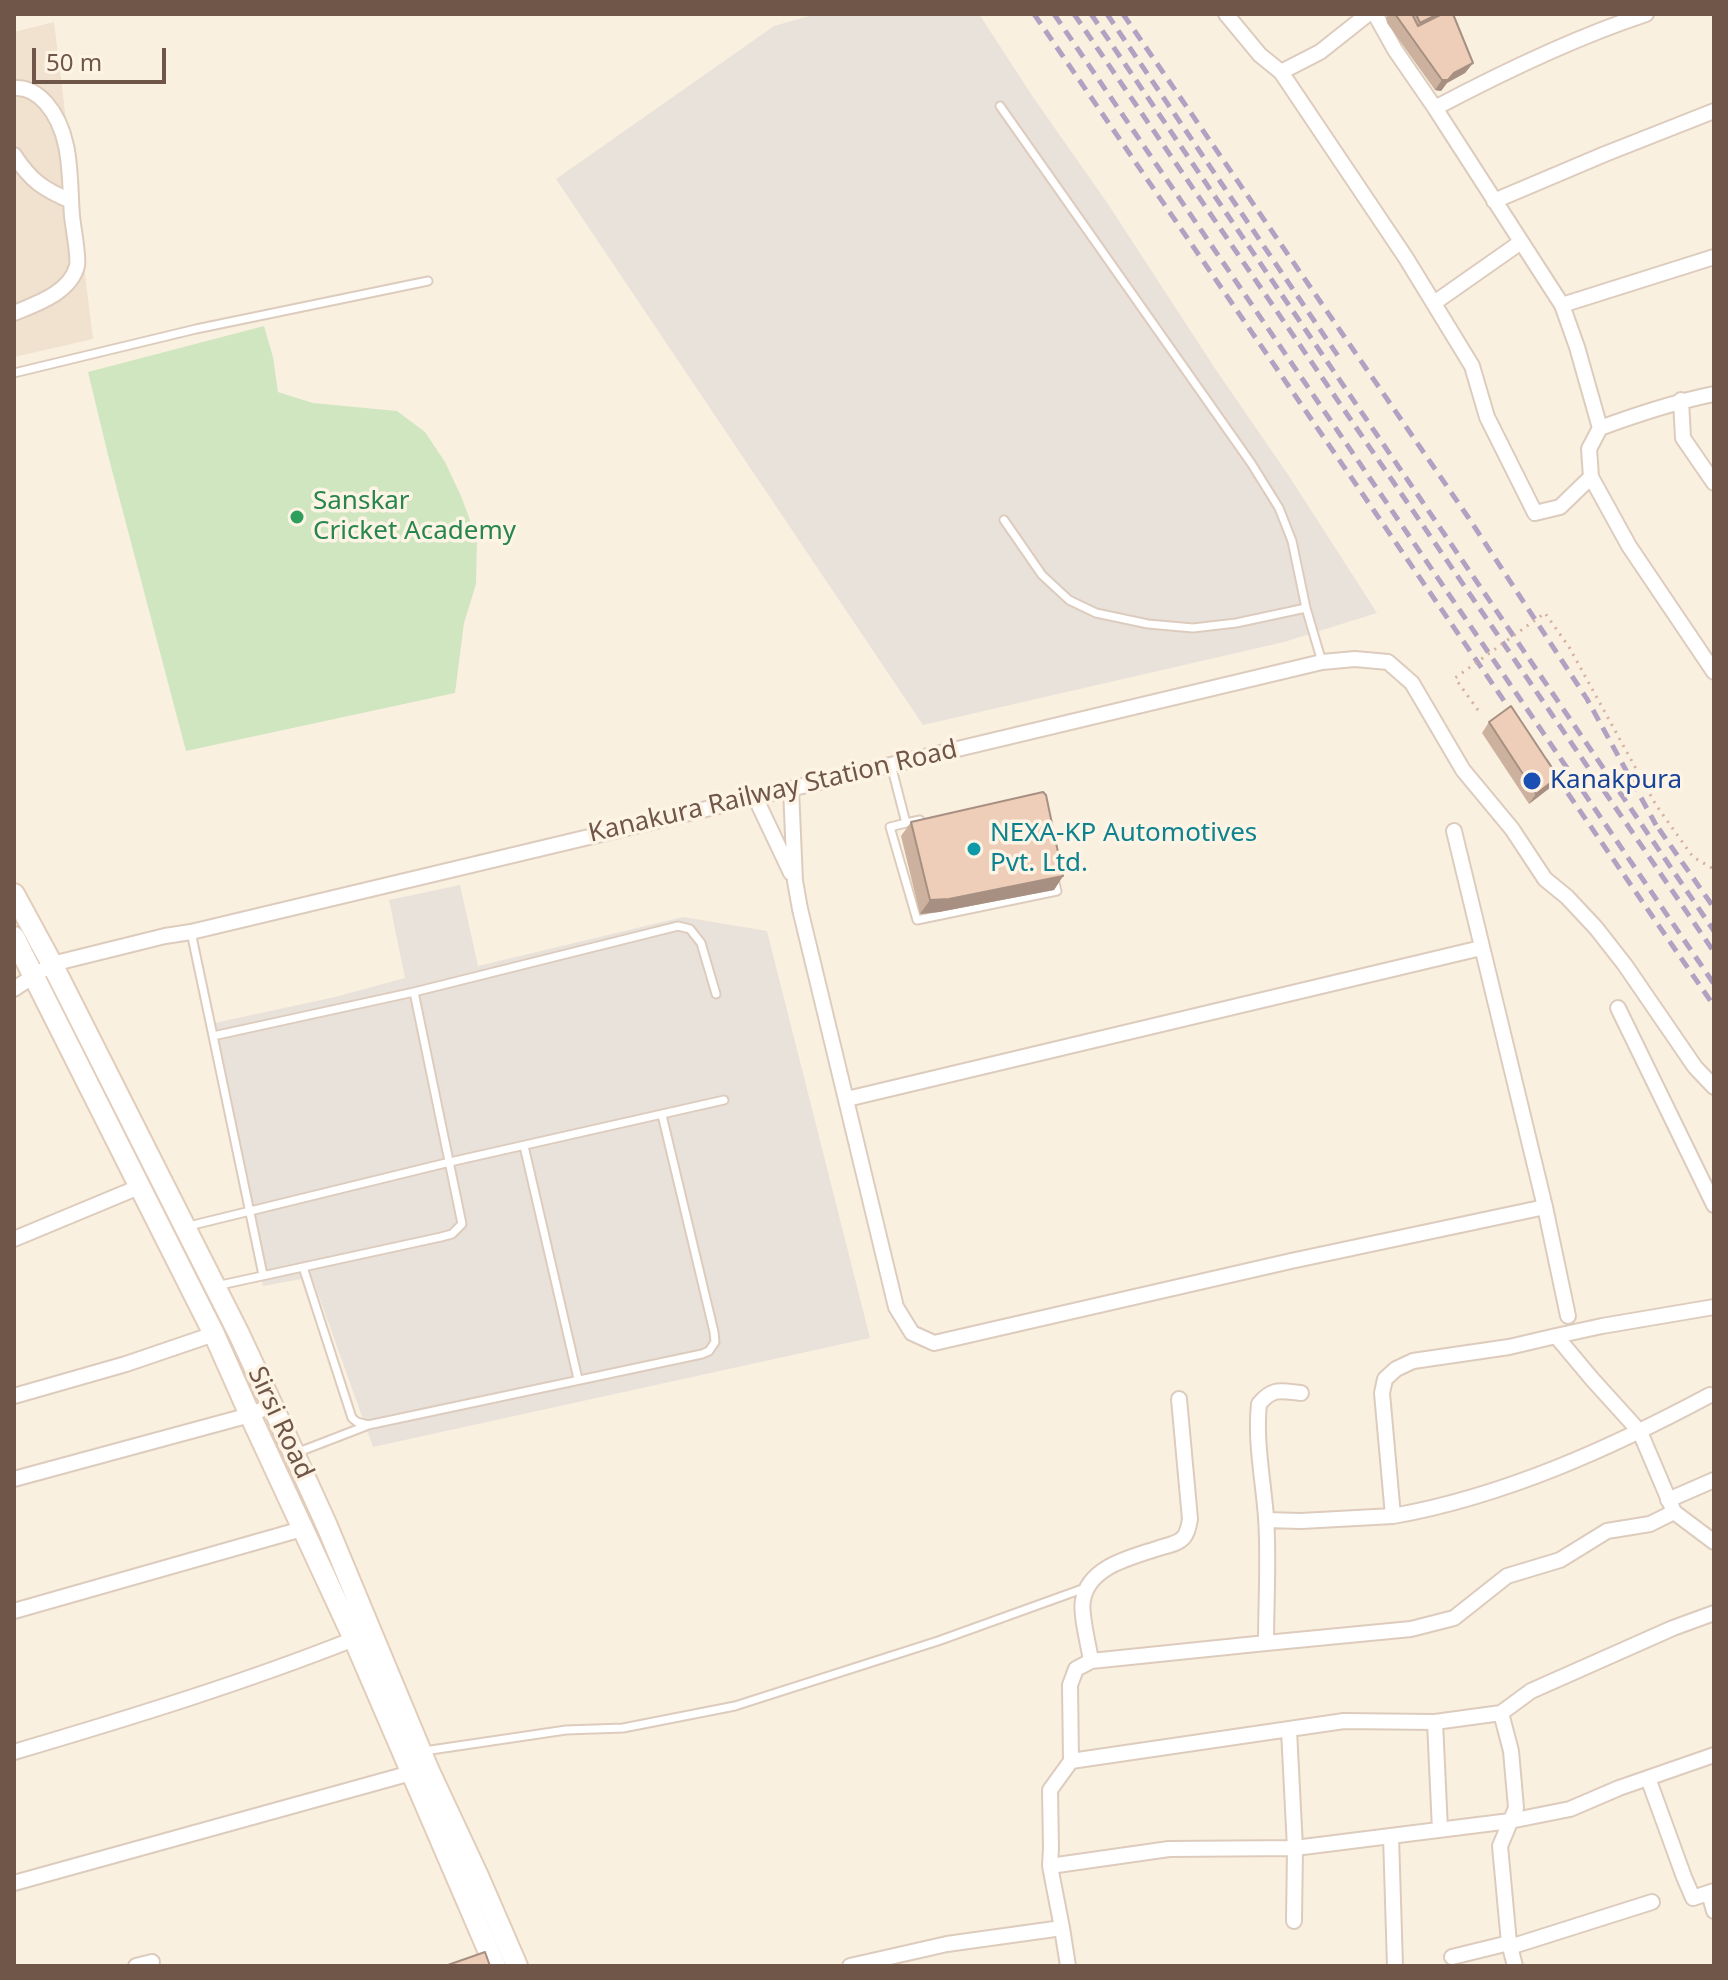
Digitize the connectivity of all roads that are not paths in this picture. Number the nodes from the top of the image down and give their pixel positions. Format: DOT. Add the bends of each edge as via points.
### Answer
graph roads {
  1 [pos="1226,14"];
  2 [pos="1368,14"];
  3 [pos="1375,14"];
  4 [pos="1646,14"];
  5 [pos="1281,72"];
  6 [pos="14,88"];
  7 [pos="1000,106"];
  8 [pos="1435,108"];
  9 [pos="1714,111"];
  10 [pos="14,155"];
  11 [pos="71,201"];
  12 [pos="1494,201"];
  13 [pos="1521,242"];
  14 [pos="1714,257"];
  15 [pos="428,281"];
  16 [pos="1434,303"];
  17 [pos="1562,305"];
  18 [pos="14,313"];
  19 [pos="14,373"];
  20 [pos="1714,394"];
  21 [pos="1681,400"];
  22 [pos="1600,428"];
  23 [pos="1591,477"];
  24 [pos="1714,483"];
  25 [pos="1004,520"];
  26 [pos="1306,608"];
  27 [pos="1322,662"];
  28 [pos="1714,672"];
  29 [pos="891,765"];
  30 [pos="791,789"];
  31 [pos="755,797"];
  32 [pos="935,818"];
  33 [pos="906,823"];
  34 [pos="1454,831"];
  35 [pos="1054,876"];
  36 [pos="795,881"];
  37 [pos="14,894"];
  38 [pos="191,932"];
  39 [pos="14,937"];
  40 [pos="1481,948"];
  41 [pos="52,964"];
  42 [pos="35,977"];
  43 [pos="14,989"];
  44 [pos="414,992"];
  45 [pos="716,994"];
  46 [pos="1618,1008"];
  47 [pos="213,1036"];
  48 [pos="1714,1087"];
  49 [pos="847,1099"];
  50 [pos="724,1100"];
  51 [pos="662,1115"];
  52 [pos="524,1146"];
  53 [pos="450,1162"];
  54 [pos="139,1187"];
  55 [pos="1714,1205"];
  56 [pos="1545,1207"];
  57 [pos="250,1211"];
  58 [pos="184,1227"];
  59 [pos="14,1239"];
  60 [pos="303,1267"];
  61 [pos="263,1275"];
  62 [pos="213,1286"];
  63 [pos="1714,1307"];
  64 [pos="1568,1316"];
  65 [pos="214,1334"];
  66 [pos="1556,1336"];
  67 [pos="578,1379"];
  68 [pos="1301,1393"];
  69 [pos="1710,1395"];
  70 [pos="14,1396"];
  71 [pos="1179,1399"];
  72 [pos="272,1405"];
  73 [pos="250,1415"];
  74 [pos="368,1425"];
  75 [pos="1640,1432"];
  76 [pos="295,1453"];
  77 [pos="14,1479"];
  78 [pos="1714,1480"];
  79 [pos="1671,1506"];
  80 [pos="1393,1516"];
  81 [pos="1266,1520"];
  82 [pos="302,1529"];
  83 [pos="1714,1542"];
  84 [pos="1087,1587"];
  85 [pos="14,1611"];
  86 [pos="1714,1613"];
  87 [pos="354,1639"];
  88 [pos="1266,1643"];
  89 [pos="1091,1661"];
  90 [pos="1501,1713"];
  91 [pos="1435,1722"];
  92 [pos="1289,1730"];
  93 [pos="421,1751"];
  94 [pos="14,1752"];
  95 [pos="1714,1755"];
  96 [pos="1071,1761"];
  97 [pos="411,1773"];
  98 [pos="1648,1778"];
  99 [pos="1510,1821"];
  100 [pos="1440,1830"];
  101 [pos="1391,1836"];
  102 [pos="1295,1848"];
  103 [pos="1050,1866"];
  104 [pos="14,1883"];
  105 [pos="1712,1892"];
  106 [pos="1652,1902"];
  107 [pos="1714,1911"];
  108 [pos="1294,1921"];
  109 [pos="1062,1928"];
  110 [pos="1510,1945"];
  111 [pos="1452,1957"];
  112 [pos="152,1962"];
  113 [pos="136,1966"];
  114 [pos="495,1966"];
  115 [pos="517,1966"];
  116 [pos="850,1966"];
  117 [pos="1068,1966"];
  118 [pos="1395,1966"];
  119 [pos="1515,1966"];
  1 -- 5 [label="street"];
  2 -- 5 [label="street" via="1320,52"];
  3 -- 8 [label="street"];
  4 -- 8 [label="street" via="1557,48"];
  5 -- 16 [label="street"];
  6 -- 11 [label="street" via="39,95 64,131"];
  7 -- 26 [label="lane" via="1279,508"];
  8 -- 12 [label="street"];
  9 -- 12 [label="street"];
  10 -- 11 [label="street" via="43,189"];
  11 -- 18 [label="street" via="77,266 66,286"];
  12 -- 13 [label="street"];
  13 -- 16 [label="street"];
  13 -- 17 [label="street"];
  14 -- 17 [label="street"];
  15 -- 19 [label="lane"];
  16 -- 23 [label="street" via="1472,366 1487,417 1535,513 1560,507"];
  17 -- 22 [label="street"];
  20 -- 21 [label="street"];
  21 -- 22 [label="street"];
  21 -- 24 [label="street" via="1683,438"];
  22 -- 23 [label="street" via="1589,449"];
  23 -- 28 [label="street" via="1629,546"];
  25 -- 26 [label="lane" via="1042,575 1069,600 1096,613 1193,628"];
  26 -- 27 [label="lane"];
  27 -- 29 [label="street, Kanakura Railway Station Road"];
  27 -- 48 [label="street, Kanakura Railway Station Road" via="1388,662 1412,683 1463,770 1545,879 1596,928"];
  29 -- 30 [label="street, Kanakura Railway Station Road"];
  29 -- 33 [label="lane"];
  30 -- 31 [label="street, Kanakura Railway Station Road"];
  30 -- 36 [label="street"];
  31 -- 36 [label="street"];
  31 -- 38 [label="street, Kanakura Railway Station Road"];
  32 -- 33 [label="lane"];
  33 -- 35 [label="lane" via="890,827 917,920 1057,891"];
  34 -- 40 [label="street"];
  36 -- 49 [label="street"];
  37 -- 41 [label="main road, Sirsi Road"];
  38 -- 41 [label="street, Kanakura Railway Station Road"];
  38 -- 47 [label="lane"];
  39 -- 42 [label="main road, Sirsi Road"];
  40 -- 49 [label="street"];
  40 -- 56 [label="street"];
  41 -- 42 [label="street, Kanakura Railway Station Road"];
  41 -- 58 [label="main road, Sirsi Road"];
  42 -- 43 [label="street, Kanakura Railway Station Road"];
  42 -- 54 [label="main road, Sirsi Road"];
  44 -- 45 [label="lane" via="678,926 690,929 701,943"];
  44 -- 47 [label="lane"];
  44 -- 53 [label="lane"];
  46 -- 55 [label="street"];
  47 -- 57 [label="lane"];
  49 -- 56 [label="street" via="896,1307 912,1333 934,1343"];
  50 -- 51 [label="lane"];
  51 -- 52 [label="lane"];
  51 -- 67 [label="lane" via="715,1342 702,1354"];
  52 -- 53 [label="lane"];
  52 -- 67 [label="lane"];
  53 -- 57 [label="lane"];
  53 -- 60 [label="lane" via="462,1224 452,1234"];
  54 -- 59 [label="street"];
  54 -- 65 [label="main road, Sirsi Road"];
  56 -- 64 [label="street"];
  57 -- 58 [label="lane"];
  57 -- 61 [label="lane"];
  58 -- 62 [label="main road, Sirsi Road"];
  60 -- 61 [label="lane"];
  60 -- 74 [label="lane" via="352,1418"];
  61 -- 62 [label="lane"];
  62 -- 72 [label="main road, Sirsi Road"];
  63 -- 66 [label="street"];
  65 -- 70 [label="street"];
  65 -- 73 [label="main road, Sirsi Road"];
  66 -- 75 [label="street"];
  66 -- 80 [label="street" via="1413,1361 1385,1379"];
  67 -- 74 [label="lane"];
  68 -- 81 [label="street" via="1278,1390 1259,1404"];
  69 -- 75 [label="street"];
  71 -- 84 [label="street" via="1188,1530 1174,1544 1119,1561"];
  72 -- 73 [label="street"];
  72 -- 76 [label="main road, Sirsi Road"];
  73 -- 77 [label="street"];
  73 -- 82 [label="main road, Sirsi Road"];
  74 -- 76 [label="lane"];
  75 -- 79 [label="street"];
  75 -- 80 [label="street" via="1484,1495"];
  76 -- 93 [label="main road, Sirsi Road"];
  78 -- 79 [label="street"];
  79 -- 83 [label="street"];
  79 -- 88 [label="street" via="1650,1524 1607,1531 1560,1560 1507,1576 1454,1618 1411,1629"];
  80 -- 81 [label="street"];
  81 -- 88 [label="street"];
  82 -- 85 [label="street"];
  82 -- 87 [label="main road, Sirsi Road"];
  84 -- 89 [label="street" via="1082,1603"];
  84 -- 93 [label="lane" via="735,1706 623,1728 566,1730"];
  86 -- 90 [label="street" via="1531,1691"];
  87 -- 94 [label="street"];
  87 -- 97 [label="main road, Sirsi Road"];
  88 -- 89 [label="street"];
  89 -- 96 [label="street" via="1076,1669 1070,1685"];
  90 -- 91 [label="street"];
  90 -- 99 [label="street" via="1516,1808"];
  91 -- 92 [label="street" via="1344,1721"];
  91 -- 100 [label="street"];
  92 -- 96 [label="street"];
  92 -- 102 [label="street"];
  93 -- 115 [label="main road, Sirsi Road"];
  95 -- 98 [label="street"];
  96 -- 103 [label="street" via="1050,1790"];
  97 -- 104 [label="street"];
  97 -- 114 [label="main road, Sirsi Road"];
  98 -- 99 [label="street" via="1570,1809"];
  98 -- 105 [label="street" via="1693,1898"];
  99 -- 100 [label="street"];
  99 -- 110 [label="street" via="1500,1846"];
  100 -- 101 [label="street"];
  101 -- 102 [label="street"];
  101 -- 118 [label="street"];
  102 -- 103 [label="street" via="1169,1849"];
  102 -- 108 [label="street"];
  103 -- 109 [label="street"];
  105 -- 107 [label="street"];
  106 -- 110 [label="street"];
  109 -- 116 [label="street" via="947,1944"];
  109 -- 117 [label="street"];
  110 -- 111 [label="street"];
  110 -- 119 [label="street"];
  112 -- 113 [label="street"];
}
